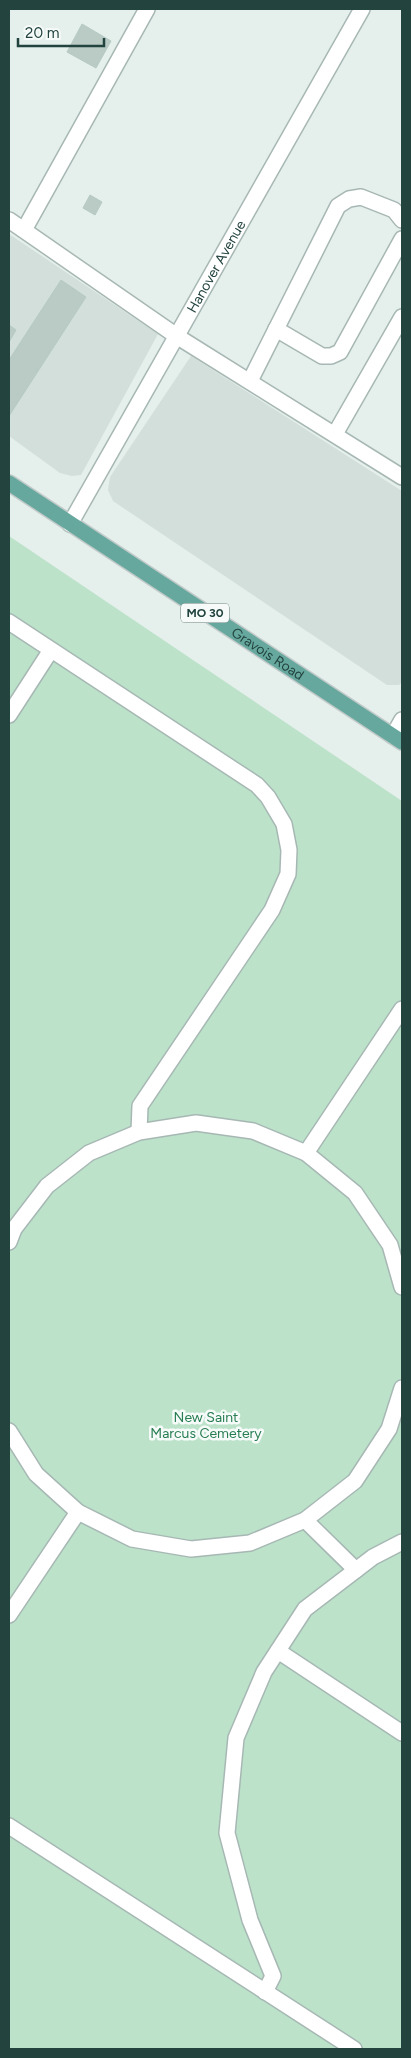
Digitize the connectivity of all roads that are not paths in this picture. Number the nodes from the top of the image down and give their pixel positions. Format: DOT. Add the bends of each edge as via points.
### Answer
graph roads {
  1 [pos="147,9"];
  2 [pos="362,9"];
  3 [pos="9,220"];
  4 [pos="402,220"];
  5 [pos="24,230"];
  6 [pos="402,239"];
  7 [pos="402,317"];
  8 [pos="276,329"];
  9 [pos="178,337"];
  10 [pos="250,381"];
  11 [pos="335,434"];
  12 [pos="402,477"];
  13 [pos="9,483"];
  14 [pos="70,524"];
  15 [pos="9,622"];
  16 [pos="51,650"];
  17 [pos="9,715"];
  18 [pos="402,720"];
  19 [pos="398,739"];
  20 [pos="402,1009"];
  21 [pos="139,1132"];
  22 [pos="306,1153"];
  23 [pos="11,1231"];
  24 [pos="402,1287"];
  25 [pos="402,1388"];
  26 [pos="9,1431"];
  27 [pos="78,1512"];
  28 [pos="306,1520"];
  29 [pos="402,1542"];
  30 [pos="356,1570"];
  31 [pos="9,1616"];
  32 [pos="278,1651"];
  33 [pos="402,1734"];
  34 [pos="9,1826"];
  35 [pos="265,1992"];
  36 [pos="354,2049"];
  1 -- 5 [label="street"];
  2 -- 9 [label="street, Hanover Avenue"];
  3 -- 5 [label="street"];
  4 -- 8 [label="street" via="394,210 361,197 349,199 338,206"];
  5 -- 9 [label="street"];
  6 -- 8 [label="street" via="340,352 322,356"];
  7 -- 11 [label="street"];
  8 -- 10 [label="street"];
  9 -- 10 [label="street"];
  9 -- 14 [label="street, Hanover Avenue"];
  10 -- 11 [label="street"];
  11 -- 12 [label="street"];
  13 -- 14 [label="main road, Gravois Road / MO 30"];
  14 -- 19 [label="main road, Gravois Road / MO 30"];
  15 -- 16 [label="street"];
  16 -- 17 [label="street"];
  16 -- 21 [label="street" via="257,785 284,824 289,850 288,874 272,910 140,1106"];
  18 -- 19 [label="street"];
  20 -- 22 [label="street"];
  21 -- 22 [label="street" via="196,1123 253,1131"];
  21 -- 23 [label="street" via="89,1153 47,1186"];
  22 -- 24 [label="street" via="354,1193 390,1245"];
  25 -- 28 [label="street" via="389,1429 354,1481"];
  26 -- 27 [label="street" via="36,1474"];
  27 -- 28 [label="street" via="132,1539 190,1549 250,1543"];
  27 -- 31 [label="street"];
  28 -- 30 [label="street"];
  29 -- 30 [label="street"];
  30 -- 32 [label="street" via="305,1609"];
  32 -- 33 [label="street"];
  32 -- 35 [label="street" via="264,1672 236,1738 228,1833 250,1920 273,1976"];
  34 -- 35 [label="street"];
  35 -- 36 [label="street"];
}
